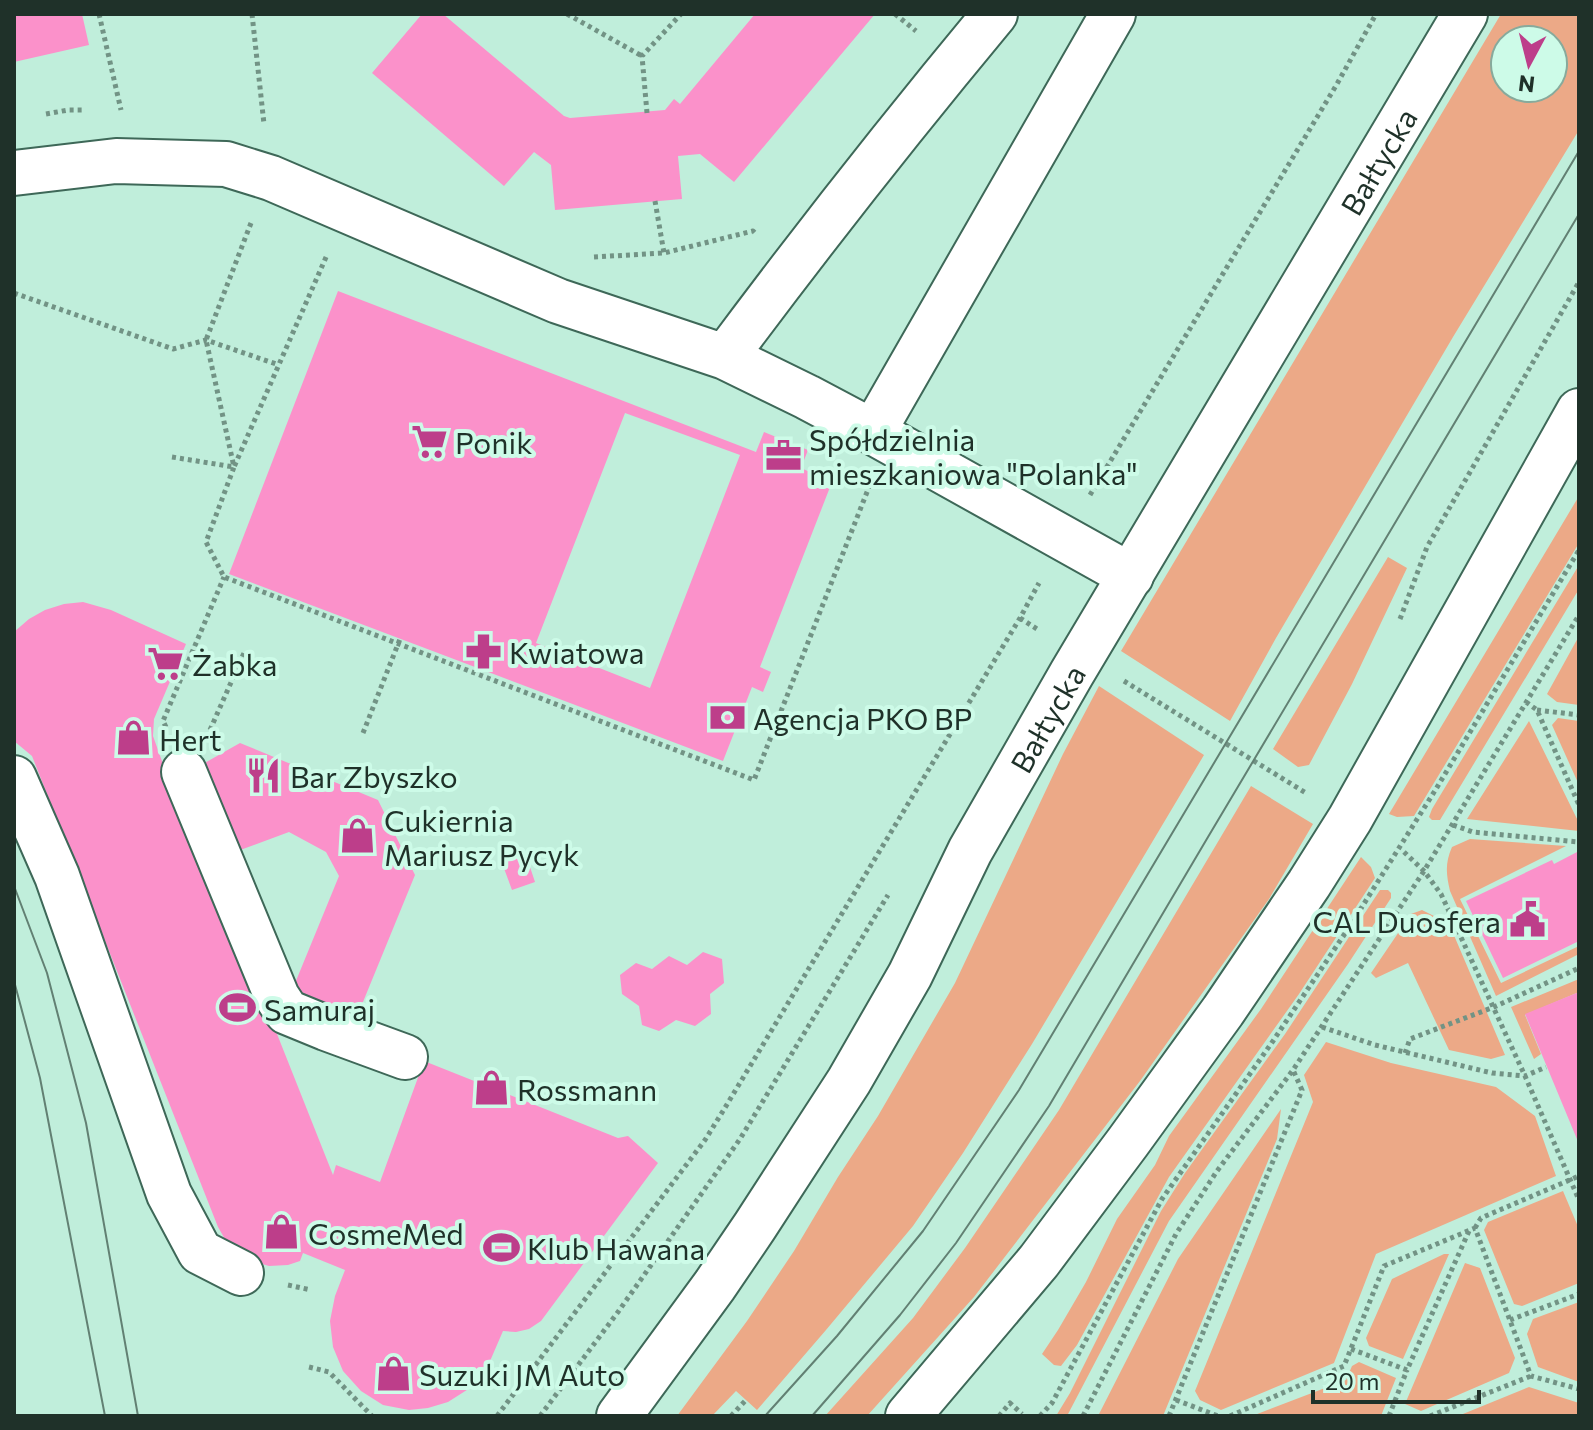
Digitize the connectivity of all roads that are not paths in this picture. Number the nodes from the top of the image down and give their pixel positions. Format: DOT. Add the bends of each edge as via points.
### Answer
graph roads {
  1 [pos="995,14"];
  2 [pos="1113,14"];
  3 [pos="1465,14"];
  4 [pos="14,173"];
  5 [pos="725,357"];
  6 [pos="1579,411"];
  7 [pos="873,432"];
  8 [pos="1131,576"];
  9 [pos="179,760"];
  10 [pos="14,778"];
  11 [pos="405,1057"];
  12 [pos="241,1273"];
  13 [pos="619,1416"];
  14 [pos="908,1416"];
  1 -- 5 [label="main road"];
  2 -- 7 [label="main road"];
  3 -- 8 [label="main road, Bałtycka"];
  4 -- 5 [label="main road" via="116,161 226,164 271,178 558,301"];
  5 -- 7 [label="main road"];
  6 -- 14 [label="main road" via="1309,884 1223,1011 1039,1261"];
  7 -- 8 [label="main road"];
  8 -- 13 [label="main road, Bałtycka" via="970,851 910,975 849,1081 755,1226"];
  9 -- 11 [label="main road" via="287,1012"];
  10 -- 12 [label="main road" via="57,876 169,1194 200,1252"];
}
